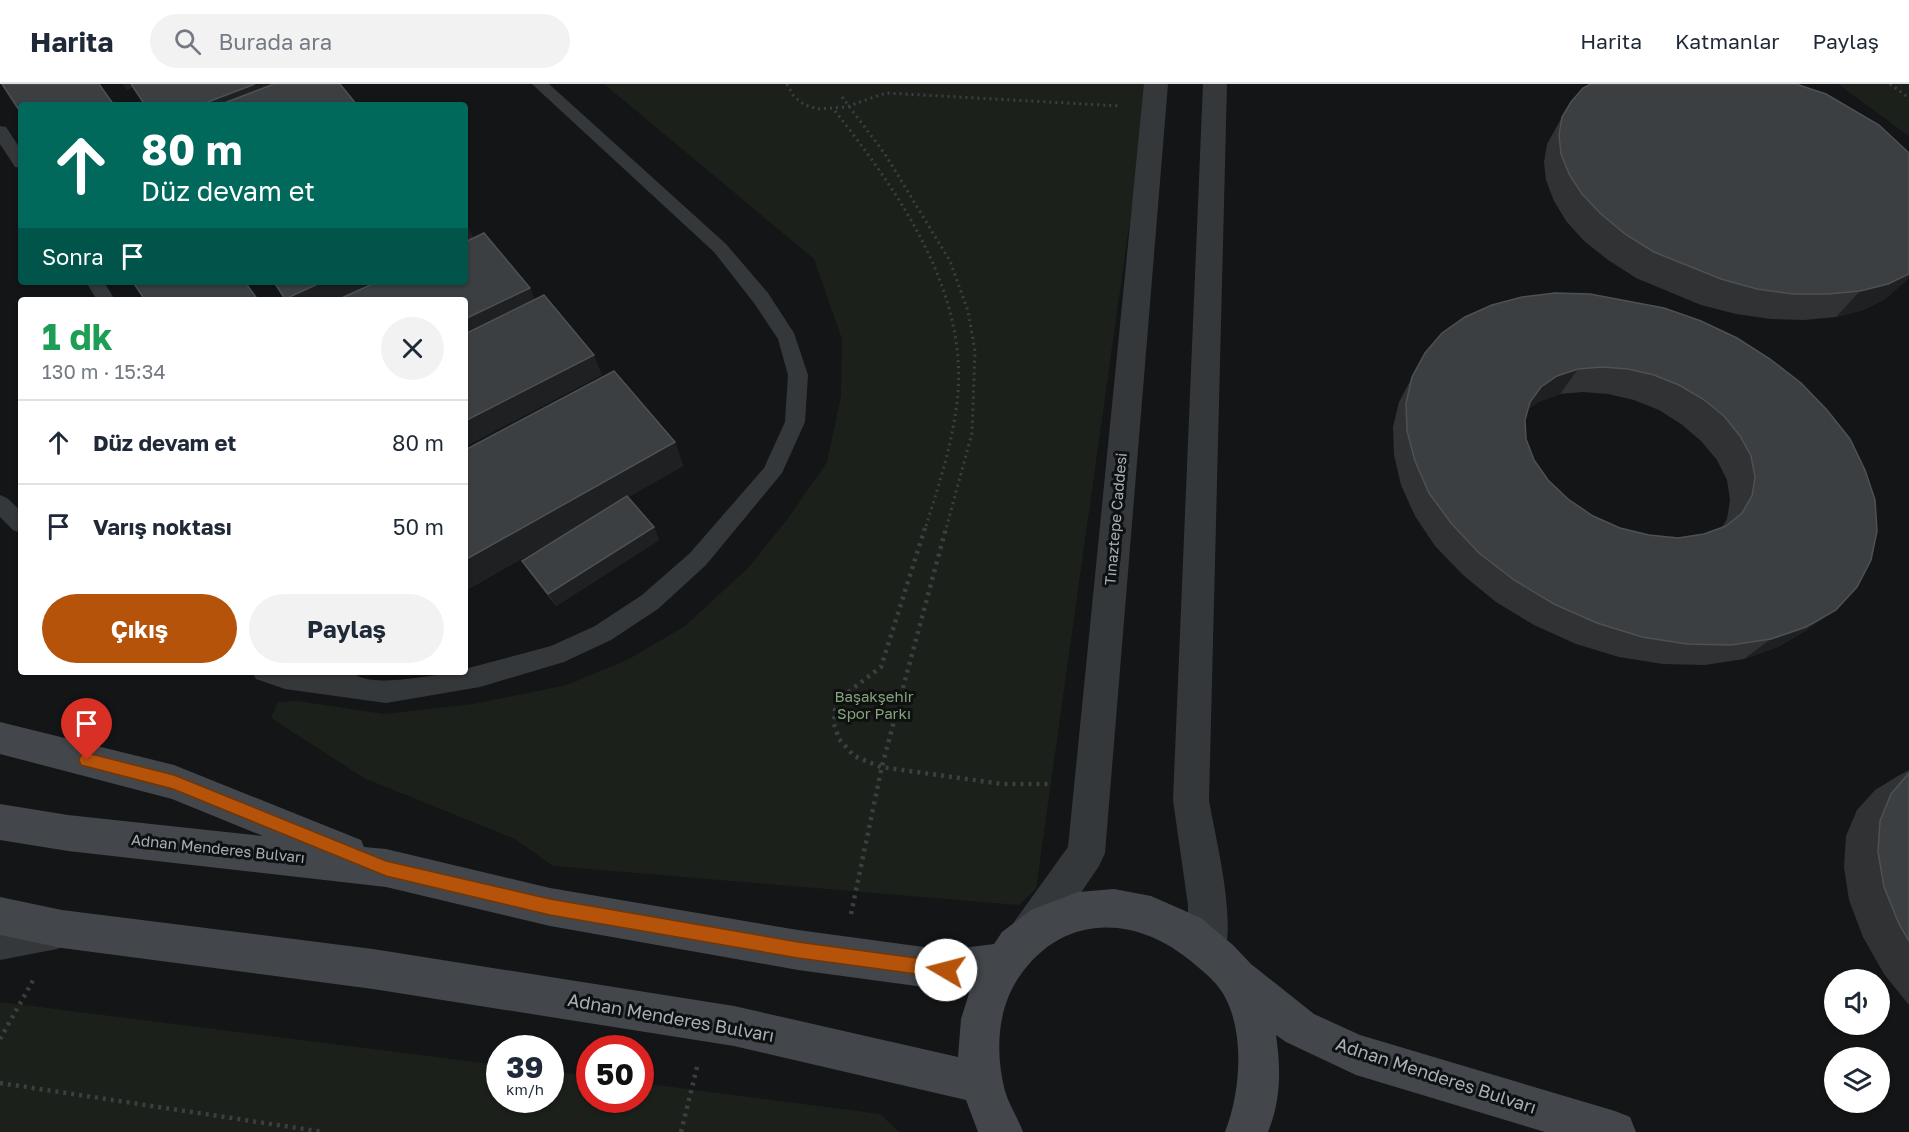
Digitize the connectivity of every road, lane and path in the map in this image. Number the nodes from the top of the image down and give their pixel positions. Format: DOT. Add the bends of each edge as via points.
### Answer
graph roads {
  1 [pos="540,84"];
  2 [pos="787,84"];
  3 [pos="1156,84"];
  4 [pos="1215,84"];
  5 [pos="1890,84"];
  6 [pos="842,97"];
  7 [pos="1909,98"];
  8 [pos="1129,106"];
  9 [pos="850,107"];
  10 [pos="835,111"];
  11 [pos="0,131"];
  12 [pos="18,158"];
  13 [pos="0,504"];
  14 [pos="18,521"];
  15 [pos="273,675"];
  16 [pos="344,679"];
  17 [pos="0,738"];
  18 [pos="882,766"];
  19 [pos="1061,780"];
  20 [pos="0,822"];
  21 [pos="386,868"];
  22 [pos="0,916"];
  23 [pos="62,929"];
  24 [pos="0,940"];
  25 [pos="1208,948"];
  26 [pos="1015,949"];
  27 [pos="842,956"];
  28 [pos="1238,979"];
  29 [pos="707,1022"];
  30 [pos="0,1039"];
  31 [pos="0,1083"];
  32 [pos="982,1083"];
  33 [pos="324,1132"];
  34 [pos="681,1132"];
  35 [pos="1002,1132"];
  36 [pos="1246,1132"];
  37 [pos="1615,1132"];
  1 -- 16 [label="lane" via="720,248 761,298 787,338 798,375 795,422 772,473 698,559 650,602 603,633 556,655 433,686 386,692"];
  2 -- 10 [label="path" via="791,94 805,104"];
  3 -- 26 [label="street, Tınaztepe Caddesi" via="1086,853"];
  4 -- 25 [label="street" via="1191,800 1207,904"];
  5 -- 7 [label="path"];
  6 -- 9 [label="path"];
  8 -- 9 [label="path" via="886,93"];
  9 -- 10 [label="path"];
  9 -- 18 [label="path" via="885,154 950,261 968,311 975,351 972,433"];
  10 -- 18 [label="path" via="872,157 931,260 949,309 957,347 958,392 945,463 881,667 845,694 835,711 834,728 844,748 859,760"];
  11 -- 12 [label="lane"];
  13 -- 14 [label="lane"];
  15 -- 16 [label="lane" via="285,679"];
  17 -- 21 [label="main road" via="174,782"];
  18 -- 19 [label="path" via="1002,784 1033,786"];
  18 -- 27 [label="path"];
  20 -- 21 [label="main road, Adnan Menderes Bulvarı"];
  21 -- 27 [label="main road, Adnan Menderes Bulvarı" via="550,907"];
  22 -- 23 [label="main road, Adnan Menderes Bulvarı"];
  23 -- 24 [label="street"];
  23 -- 29 [label="main road, Adnan Menderes Bulvarı" via="373,969"];
  23 -- 30 [label="path"];
  25 -- 26 [label="main road, Adnan Menderes Bulvarı" via="1174,923 1137,910 1098,907 1061,916"];
  25 -- 28 [label="main road, Adnan Menderes Bulvarı"];
  26 -- 27 [label="main road, Adnan Menderes Bulvarı" via="946,970"];
  26 -- 32 [label="main road" via="985,999 978,1040"];
  28 -- 36 [label="main road" via="1255,1024 1261,1071 1253,1118"];
  28 -- 37 [label="main road, Adnan Menderes Bulvarı" via="1300,1028 1356,1054"];
  29 -- 32 [label="main road, Adnan Menderes Bulvarı"];
  29 -- 34 [label="path"];
  31 -- 33 [label="path"];
  32 -- 35 [label="main road"];
}
